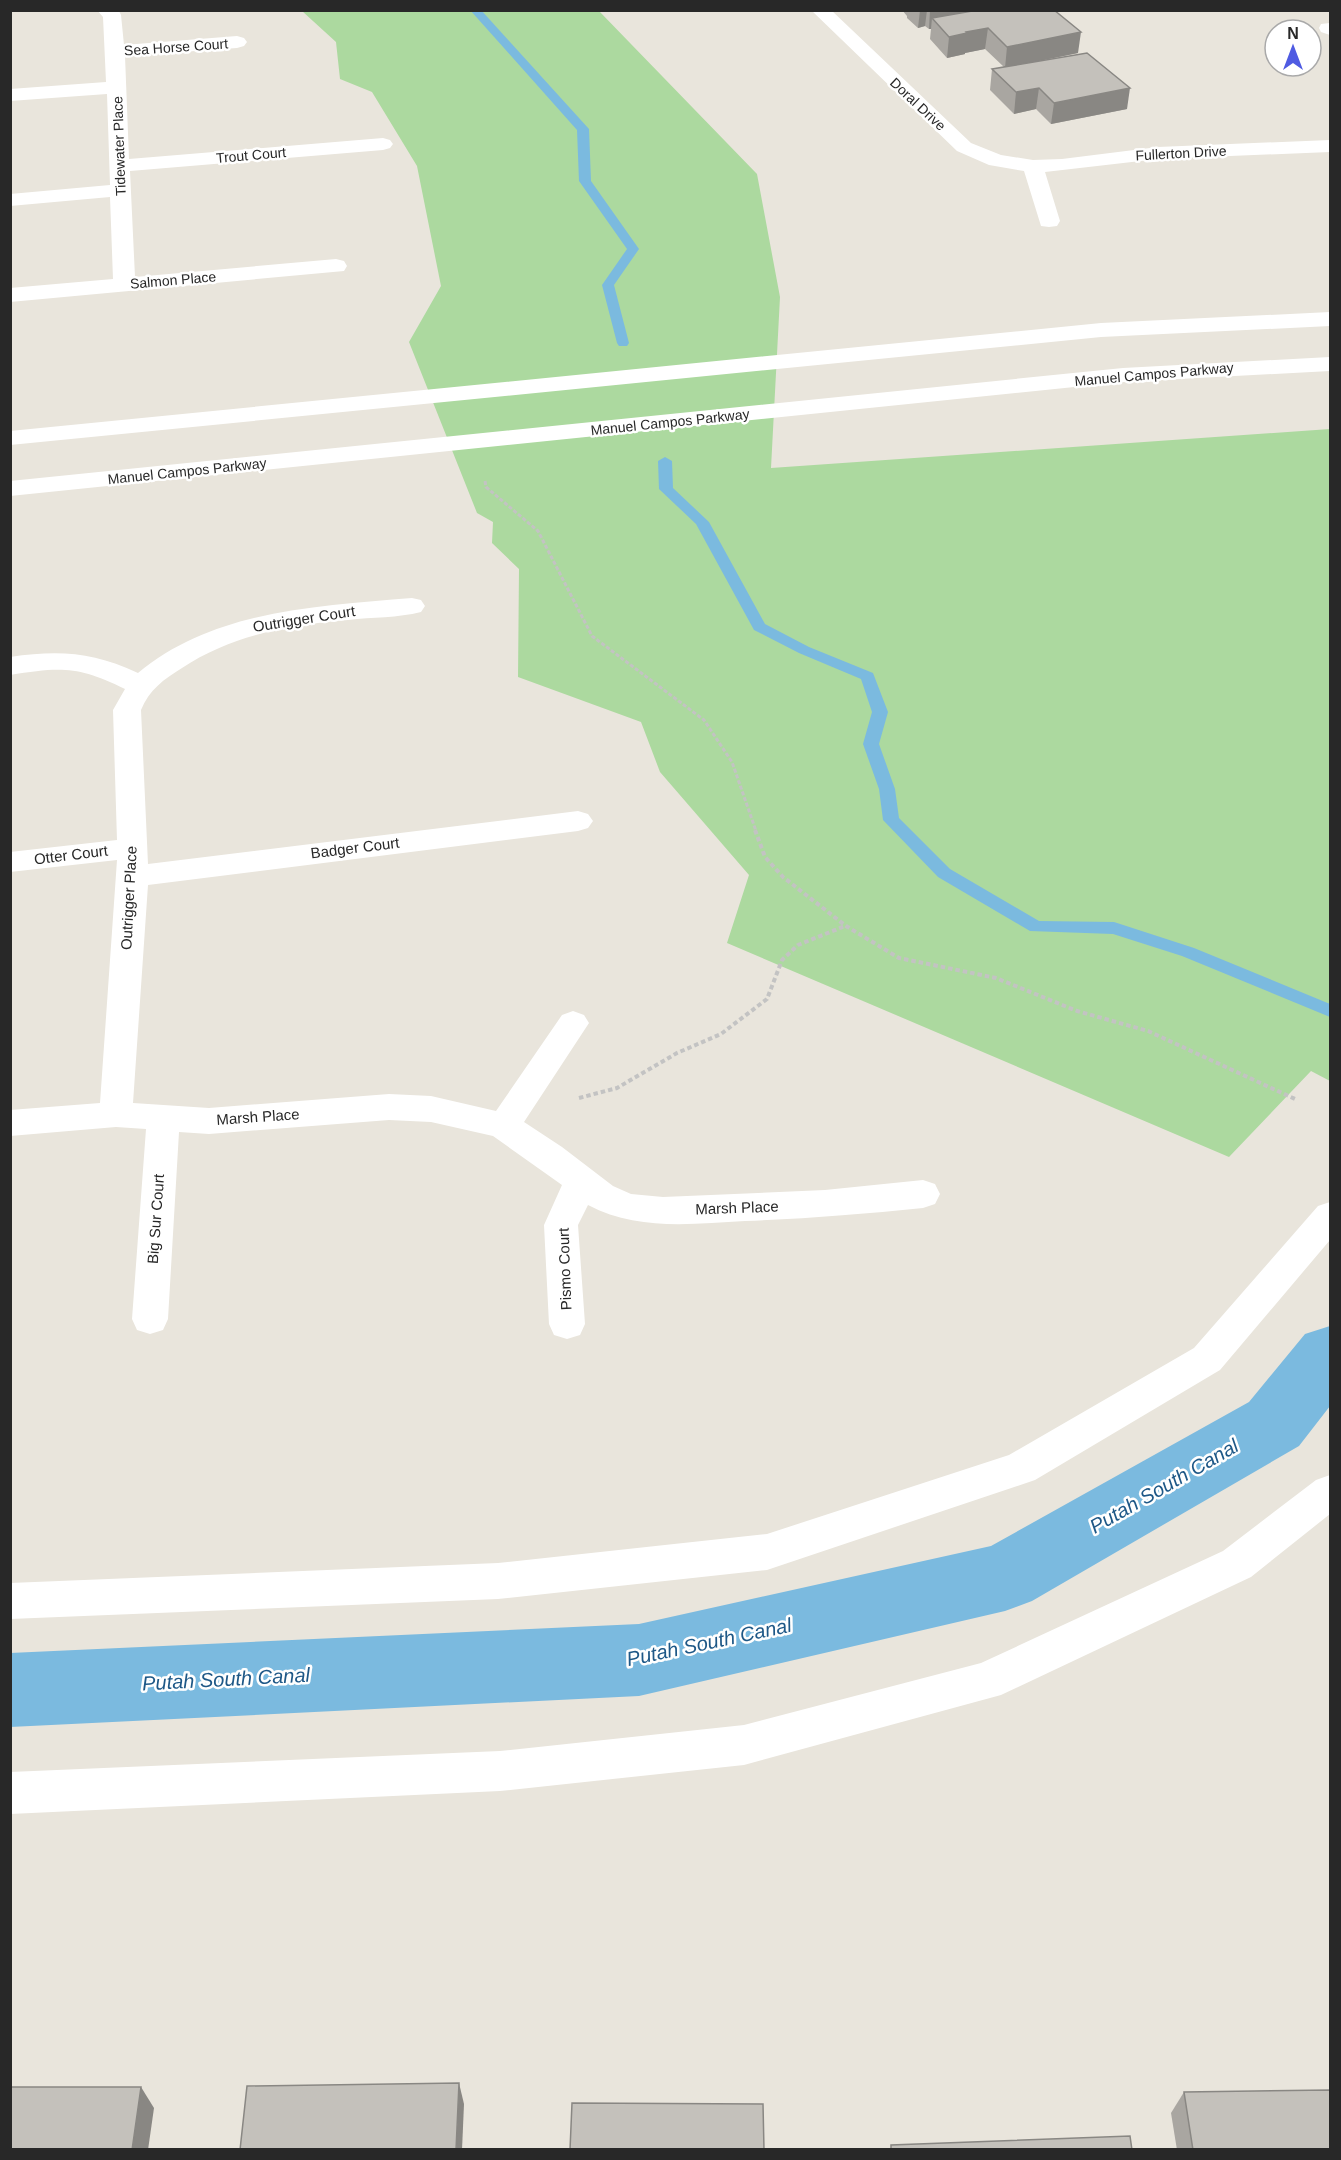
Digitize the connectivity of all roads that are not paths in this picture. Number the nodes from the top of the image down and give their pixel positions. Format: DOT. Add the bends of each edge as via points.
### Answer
graph roads {
  1 [pos="106,10"];
  2 [pos="820,10"];
  3 [pos="237,42"];
  4 [pos="115,51"];
  5 [pos="117,87"];
  6 [pos="10,95"];
  7 [pos="384,144"];
  8 [pos="1330,146"];
  9 [pos="119,166"];
  10 [pos="1033,166"];
  11 [pos="120,190"];
  12 [pos="10,200"];
  13 [pos="1049,221"];
  14 [pos="336,266"];
  15 [pos="124,284"];
  16 [pos="10,295"];
  17 [pos="1330,319"];
  18 [pos="1330,364"];
  19 [pos="10,438"];
  20 [pos="10,489"];
  21 [pos="412,606"];
  22 [pos="10,666"];
  23 [pos="140,685"];
  24 [pos="578,821"];
  25 [pos="10,862"];
  26 [pos="133,862"];
  27 [pos="573,1023"];
  28 [pos="116,1114"];
  29 [pos="163,1119"];
  30 [pos="10,1123"];
  31 [pos="504,1126"];
  32 [pos="581,1182"];
  33 [pos="923,1194"];
  34 [pos="1330,1216"];
  35 [pos="150,1319"];
  36 [pos="567,1324"];
  37 [pos="1330,1492"];
  38 [pos="10,1600"];
  39 [pos="10,1793"];
  1 -- 4 [label="street, Tidewater Place" via="112,15"];
  2 -- 10 [label="street, Doral Drive" via="964,147 996,161"];
  3 -- 4 [label="street, Sea Horse Court"];
  4 -- 5 [label="street, Tidewater Place"];
  5 -- 6 [label="street"];
  5 -- 9 [label="street, Tidewater Place"];
  7 -- 9 [label="street, Trout Court"];
  8 -- 10 [label="street, Fullerton Drive" via="1158,153"];
  9 -- 11 [label="street, Tidewater Place"];
  10 -- 13 [label="street"];
  11 -- 12 [label="street"];
  11 -- 15 [label="street, Tidewater Place"];
  14 -- 15 [label="street, Salmon Place"];
  15 -- 16 [label="street, Salmon Place"];
  17 -- 19 [label="street" via="1101,330"];
  18 -- 20 [label="street, Manuel Campos Parkway" via="1123,375"];
  21 -- 23 [label="street, Outrigger Court" via="298,617 250,627 190,649"];
  22 -- 23 [label="street" via="78,662"];
  23 -- 26 [label="street, Outrigger Place" via="127,710"];
  24 -- 26 [label="street, Badger Court"];
  25 -- 26 [label="street, Otter Court"];
  26 -- 28 [label="street, Outrigger Place"];
  27 -- 31 [label="street"];
  28 -- 29 [label="street, Marsh Place"];
  28 -- 30 [label="street, Marsh Place"];
  29 -- 31 [label="street, Marsh Place" via="209,1121 388,1107 431,1108"];
  29 -- 35 [label="street, Big Sur Court"];
  31 -- 32 [label="street, Marsh Place"];
  32 -- 33 [label="street, Marsh Place" via="627,1207 663,1211 825,1204"];
  32 -- 36 [label="street, Pismo Court" via="561,1225"];
  34 -- 38 [label="street" via="1207,1359 1021,1467 766,1552 498,1581"];
  37 -- 39 [label="street" via="1237,1564 986,1681 744,1745 500,1771"];
}
